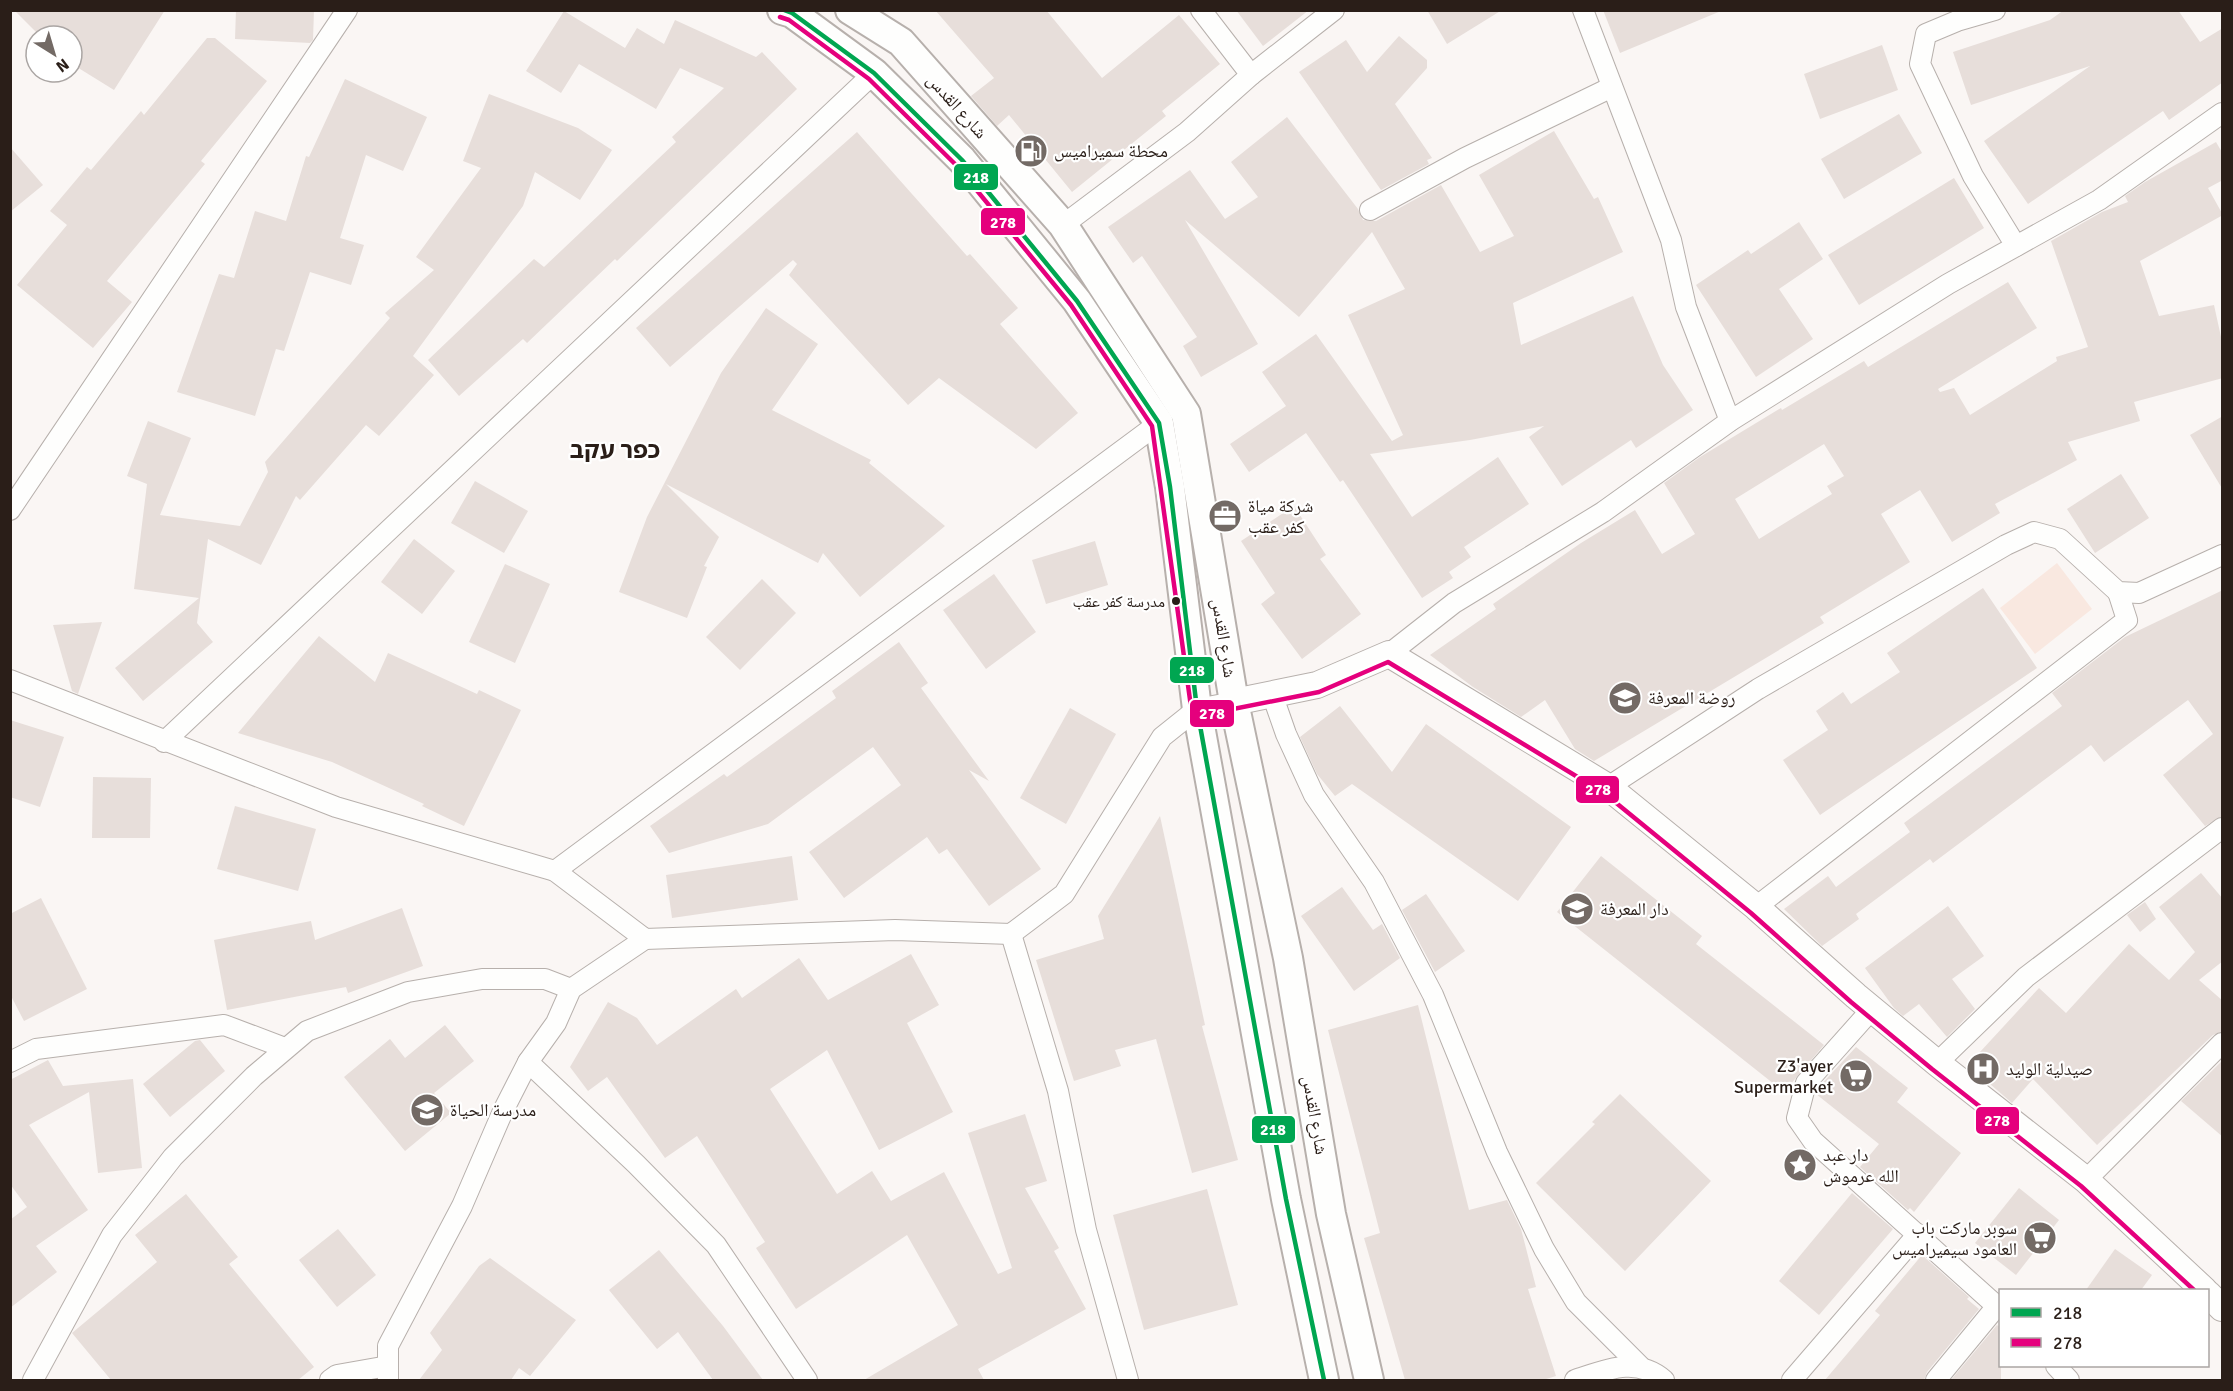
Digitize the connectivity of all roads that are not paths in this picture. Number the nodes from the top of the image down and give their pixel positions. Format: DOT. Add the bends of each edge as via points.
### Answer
graph roads {
  1 [pos="347,10"];
  2 [pos="782,10"];
  3 [pos="850,10"];
  4 [pos="1201,10"];
  5 [pos="1334,10"];
  6 [pos="1583,10"];
  7 [pos="1995,10"];
  8 [pos="874,73"];
  9 [pos="1251,75"];
  10 [pos="1612,87"];
  11 [pos="2222,114"];
  12 [pos="1370,210"];
  13 [pos="1063,225"];
  14 [pos="2016,246"];
  15 [pos="1730,421"];
  16 [pos="1159,423"];
  17 [pos="10,510"];
  18 [pos="2223,555"];
  19 [pos="2118,592"];
  20 [pos="1389,654"];
  21 [pos="10,680"];
  22 [pos="1272,694"];
  23 [pos="1234,702"];
  24 [pos="1197,709"];
  25 [pos="164,742"];
  26 [pos="1608,787"];
  27 [pos="2223,828"];
  28 [pos="555,871"];
  29 [pos="1756,907"];
  30 [pos="1011,934"];
  31 [pos="645,939"];
  32 [pos="571,989"];
  33 [pos="1872,1009"];
  34 [pos="2223,1043"];
  35 [pos="285,1048"];
  36 [pos="10,1062"];
  37 [pos="528,1062"];
  38 [pos="1937,1063"];
  39 [pos="2086,1180"];
  40 [pos="1918,1234"];
  41 [pos="2203,1289"];
  42 [pos="2209,1295"];
  43 [pos="1999,1308"];
  44 [pos="2223,1308"];
  45 [pos="1640,1366"];
  46 [pos="2058,1367"];
  47 [pos="388,1373"];
  48 [pos="33,1380"];
  49 [pos="330,1380"];
  50 [pos="807,1380"];
  51 [pos="1128,1380"];
  52 [pos="1324,1380"];
  53 [pos="1369,1380"];
  54 [pos="1575,1380"];
  55 [pos="1664,1380"];
  56 [pos="1792,1380"];
  57 [pos="1936,1380"];
  58 [pos="2069,1380"];
  1 -- 17 [label="street"];
  2 -- 8 [label="main road, شارع القدس" via="792,13"];
  3 -- 13 [label="main road, شارع القدس" via="901,42"];
  4 -- 9 [label="street"];
  5 -- 9 [label="street"];
  6 -- 10 [label="street"];
  7 -- 14 [label="street" via="1926,34 1920,63 1973,176"];
  8 -- 16 [label="main road, شارع القدس" via="962,160 1063,283"];
  8 -- 25 [label="street"];
  9 -- 13 [label="street" via="1186,132"];
  10 -- 12 [label="street" via="1465,158"];
  10 -- 15 [label="street" via="1671,240 1686,307"];
  11 -- 14 [label="street" via="2099,200"];
  13 -- 23 [label="main road, شارع القدس" via="1186,414"];
  14 -- 15 [label="street" via="1948,284"];
  15 -- 20 [label="street" via="1603,512 1454,603"];
  16 -- 24 [label="main road, شارع القدس"];
  16 -- 28 [label="street"];
  18 -- 19 [label="street" via="2139,593"];
  19 -- 26 [label="street" via="2060,539 2034,532 1758,689"];
  19 -- 29 [label="street" via="2127,620"];
  20 -- 22 [label="street" via="1317,685"];
  20 -- 26 [label="street"];
  21 -- 25 [label="street"];
  22 -- 23 [label="street"];
  22 -- 45 [label="street" via="1314,795 1374,882 1433,995 1497,1152 1544,1249 1576,1302"];
  23 -- 24 [label="street"];
  23 -- 53 [label="main road, شارع القدس" via="1288,958 1331,1214"];
  24 -- 30 [label="street" via="1162,737 1064,894"];
  24 -- 52 [label="main road, شارع القدس" via="1286,1199"];
  25 -- 28 [label="street" via="336,807"];
  26 -- 29 [label="street"];
  27 -- 38 [label="street" via="2026,977"];
  28 -- 31 [label="street"];
  29 -- 33 [label="street"];
  30 -- 31 [label="street" via="896,930"];
  30 -- 51 [label="street" via="1058,1091 1086,1230"];
  31 -- 32 [label="street"];
  32 -- 35 [label="street" via="545,979 482,979 408,992 307,1032"];
  32 -- 37 [label="street" via="556,1023"];
  33 -- 38 [label="street"];
  33 -- 40 [label="street" via="1806,1083 1797,1118 1813,1141"];
  34 -- 39 [label="street"];
  35 -- 36 [label="street" via="224,1025 36,1049"];
  35 -- 48 [label="street" via="173,1157 112,1235"];
  37 -- 47 [label="street" via="462,1206 388,1346"];
  37 -- 50 [label="street" via="716,1245"];
  38 -- 39 [label="street"];
  39 -- 41 [label="street"];
  40 -- 43 [label="street"];
  40 -- 56 [label="street"];
  42 -- 44 [label="street"];
  43 -- 57 [label="street"];
  45 -- 54 [label="street" via="1611,1369"];
  45 -- 55 [label="street"];
  46 -- 58 [label="street"];
  47 -- 49 [label="street" via="337,1375"];
}
